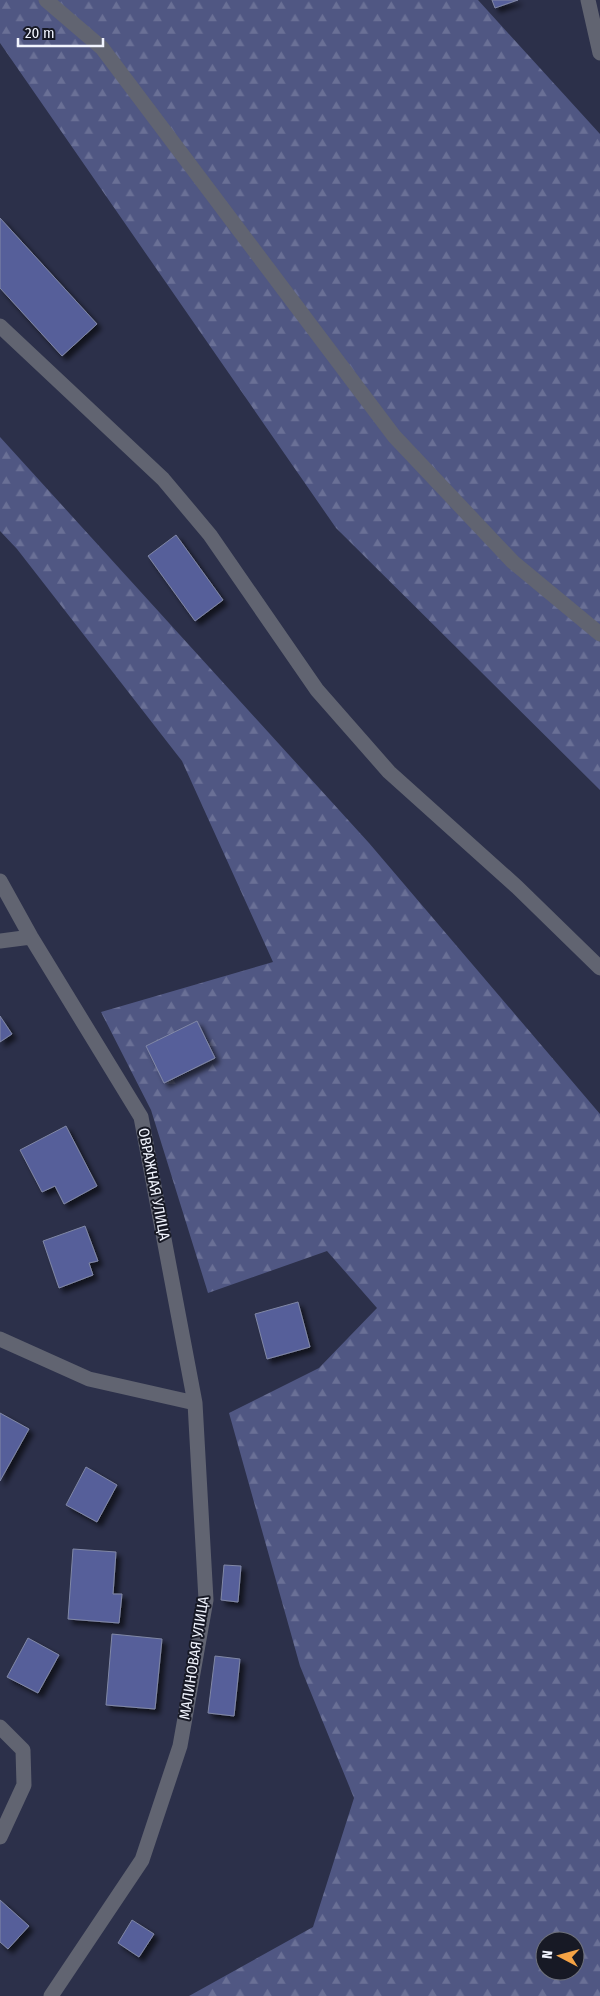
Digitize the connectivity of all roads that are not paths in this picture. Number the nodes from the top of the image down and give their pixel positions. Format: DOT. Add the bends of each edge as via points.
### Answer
graph roads {
  1 [pos="46,0"];
  2 [pos="588,0"];
  3 [pos="600,53"];
  4 [pos="0,326"];
  5 [pos="600,634"];
  6 [pos="0,881"];
  7 [pos="31,937"];
  8 [pos="0,941"];
  9 [pos="600,968"];
  10 [pos="0,1339"];
  11 [pos="195,1403"];
  12 [pos="0,1727"];
  13 [pos="0,1837"];
  14 [pos="51,1996"];
  1 -- 5 [label="street" via="102,48 394,436 513,562"];
  2 -- 3 [label="street"];
  4 -- 9 [label="street" via="163,478 210,535 317,690 389,772 517,887"];
  6 -- 7 [label="street, ОВРАЖНАЯ УЛИЦА"];
  7 -- 8 [label="street"];
  7 -- 11 [label="street, ОВРАЖНАЯ УЛИЦА" via="141,1117"];
  10 -- 11 [label="street" via="88,1379"];
  11 -- 14 [label="street, МАЛИНОВАЯ УЛИЦА" via="206,1600 180,1746 142,1860"];
  12 -- 13 [label="street" via="23,1750 24,1785"];
}
